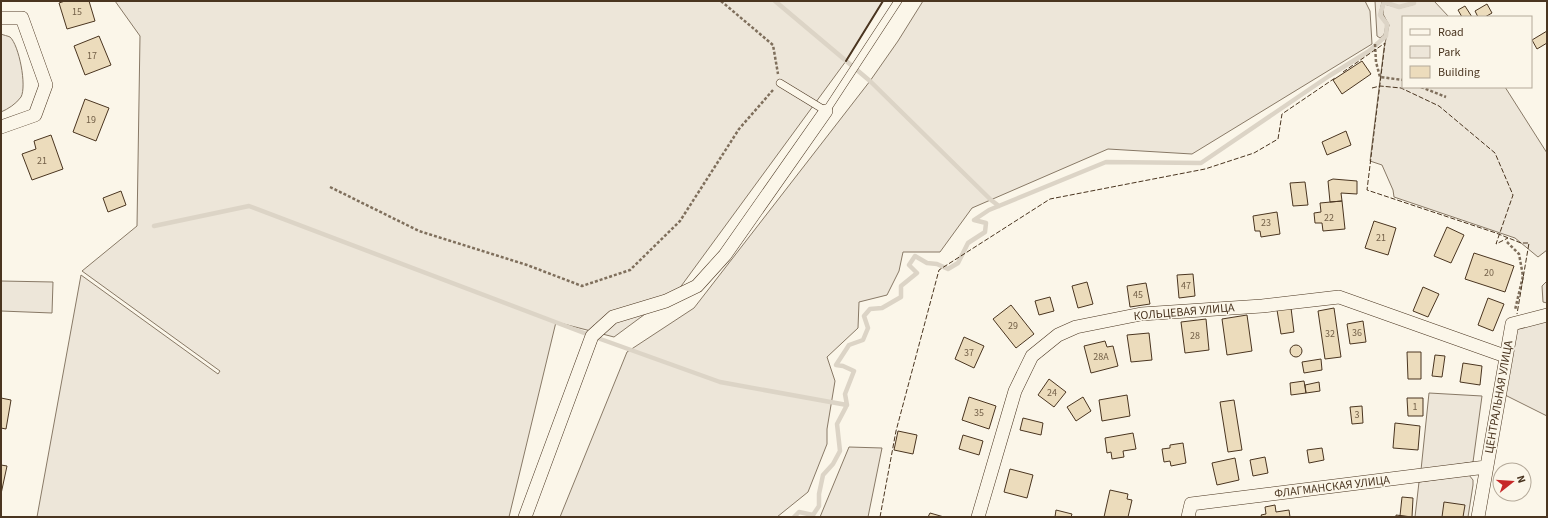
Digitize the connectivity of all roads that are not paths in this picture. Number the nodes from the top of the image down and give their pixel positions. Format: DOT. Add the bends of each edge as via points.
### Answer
graph roads {
  1 [pos="898,1"];
  2 [pos="1,18"];
  3 [pos="780,83"];
  4 [pos="826,111"];
  5 [pos="1,127"];
  6 [pos="1547,315"];
  7 [pos="1505,356"];
  8 [pos="1486,468"];
  9 [pos="525,517"];
  10 [pos="978,517"];
  11 [pos="1188,517"];
  12 [pos="1478,517"];
  1 -- 4 [label="lane"];
  2 -- 5 [label="street" via="22,18 46,85 35,115"];
  3 -- 4 [label="lane"];
  4 -- 9 [label="street" via="725,255 697,286 666,301 613,317 592,336"];
  6 -- 7 [label="street, ЦЕНТРАЛЬНАЯ УЛИЦА" via="1512,324"];
  7 -- 8 [label="street, ЦЕНТРАЛЬНАЯ УЛИЦА"];
  7 -- 10 [label="street, КОЛЬЦЕВАЯ УЛИЦА" via="1339,297 1262,306 1141,314 1076,327 1058,335 1032,356 1015,391"];
  8 -- 11 [label="street, ФЛАГМАНСКАЯ УЛИЦА" via="1191,504"];
  8 -- 12 [label="street, ЦЕНТРАЛЬНАЯ УЛИЦА"];
}
